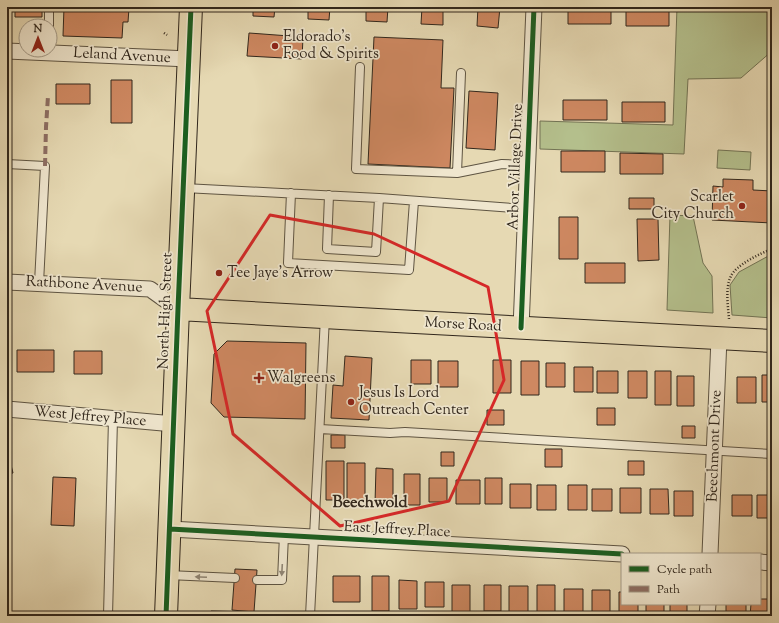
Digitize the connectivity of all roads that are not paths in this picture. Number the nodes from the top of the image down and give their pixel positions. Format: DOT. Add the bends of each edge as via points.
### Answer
graph roads {
  1 [pos="49,7"];
  2 [pos="191,7"];
  3 [pos="534,7"];
  4 [pos="49,18"];
  5 [pos="7,51"];
  6 [pos="18,51"];
  7 [pos="58,51"];
  8 [pos="189,59"];
  9 [pos="360,67"];
  10 [pos="461,73"];
  11 [pos="7,164"];
  12 [pos="528,165"];
  13 [pos="457,173"];
  14 [pos="183,188"];
  15 [pos="291,194"];
  16 [pos="329,196"];
  17 [pos="379,198"];
  18 [pos="414,201"];
  19 [pos="526,209"];
  20 [pos="7,282"];
  21 [pos="39,283"];
  22 [pos="178,309"];
  23 [pos="325,317"];
  24 [pos="521,328"];
  25 [pos="724,329"];
  26 [pos="772,341"];
  27 [pos="7,409"];
  28 [pos="113,419"];
  29 [pos="174,424"];
  30 [pos="320,429"];
  31 [pos="714,450"];
  32 [pos="772,454"];
  33 [pos="170,529"];
  34 [pos="284,536"];
  35 [pos="314,537"];
  36 [pos="710,553"];
  37 [pos="621,554"];
  38 [pos="761,562"];
  39 [pos="772,562"];
  40 [pos="168,575"];
  41 [pos="235,578"];
  42 [pos="257,580"];
  43 [pos="708,605"];
  44 [pos="108,616"];
  45 [pos="166,616"];
  46 [pos="310,616"];
  47 [pos="707,616"];
  1 -- 4 [label="lane"];
  2 -- 8 [label="main road, North High Street"];
  3 -- 12 [label="street, Arbor Village Drive"];
  5 -- 6 [label="street, Leland Avenue"];
  7 -- 8 [label="street, Leland Avenue"];
  8 -- 14 [label="main road, North High Street"];
  9 -- 13 [label="lane" via="356,169"];
  10 -- 13 [label="lane"];
  11 -- 21 [label="lane" via="45,166"];
  12 -- 13 [label="lane" via="502,164"];
  12 -- 19 [label="street, Arbor Village Drive"];
  14 -- 15 [label="lane"];
  14 -- 22 [label="main road, North High Street"];
  15 -- 16 [label="lane"];
  15 -- 18 [label="lane" via="288,263 295,264 409,270"];
  16 -- 17 [label="lane"];
  16 -- 17 [label="lane" via="326,249 369,252 376,252"];
  17 -- 18 [label="lane"];
  18 -- 19 [label="lane"];
  19 -- 24 [label="street, Arbor Village Drive"];
  20 -- 21 [label="street, Rathbone Avenue"];
  21 -- 22 [label="street, Rathbone Avenue" via="150,288"];
  22 -- 23 [label="main road, Morse Road"];
  22 -- 29 [label="main road, North High Street"];
  23 -- 24 [label="main road, Morse Road"];
  23 -- 30 [label="lane"];
  24 -- 25 [label="main road, Morse Road"];
  25 -- 26 [label="main road, Morse Road"];
  25 -- 31 [label="street, Beechmont Drive"];
  27 -- 28 [label="street, West Jeffrey Place"];
  28 -- 29 [label="street, West Jeffrey Place"];
  28 -- 44 [label="lane"];
  29 -- 33 [label="main road, North High Street"];
  30 -- 31 [label="lane"];
  30 -- 35 [label="lane"];
  31 -- 32 [label="lane"];
  31 -- 36 [label="street, Beechmont Drive"];
  33 -- 34 [label="street, East Jeffrey Place"];
  33 -- 40 [label="main road, North High Street"];
  34 -- 35 [label="street, East Jeffrey Place"];
  34 -- 42 [label="lane, one-way" via="282,580"];
  35 -- 37 [label="street, East Jeffrey Place"];
  35 -- 46 [label="lane"];
  38 -- 39 [label="street"];
  41 -- 40 [label="lane, one-way"];
  40 -- 45 [label="main road, North High Street"];
  43 -- 47 [label="street"];
}
